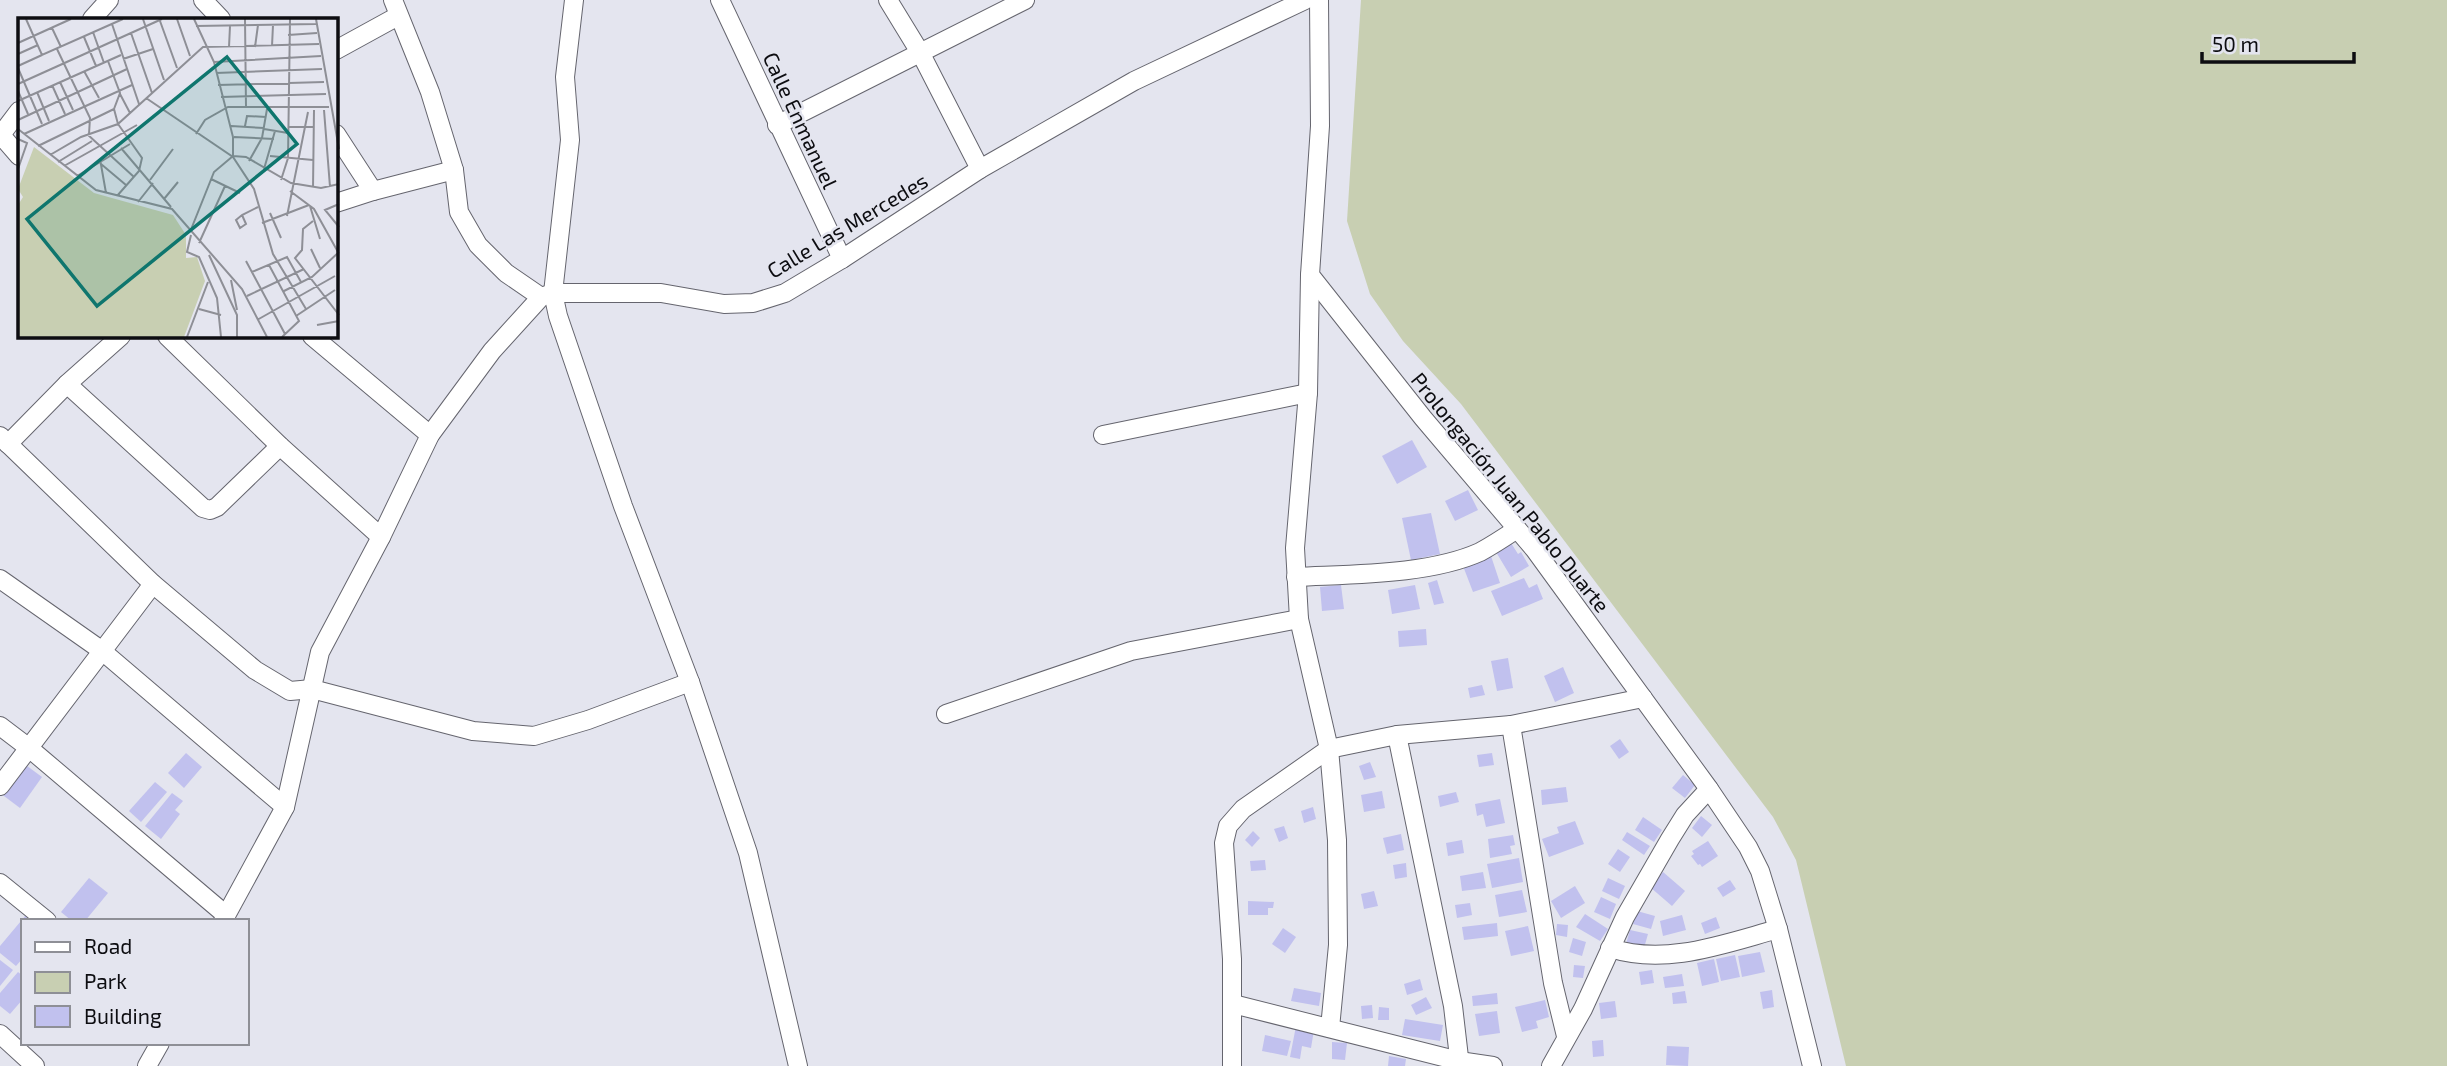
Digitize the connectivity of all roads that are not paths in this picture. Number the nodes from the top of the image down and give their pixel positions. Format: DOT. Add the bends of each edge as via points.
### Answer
graph roads {
  1 [pos="109,0"];
  2 [pos="203,0"];
  3 [pos="573,0"];
  4 [pos="720,0"];
  5 [pos="888,0"];
  6 [pos="1025,0"];
  7 [pos="1305,0"];
  8 [pos="1319,0"];
  9 [pos="396,8"];
  10 [pos="93,18"];
  11 [pos="220,18"];
  12 [pos="338,49"];
  13 [pos="921,54"];
  14 [pos="18,112"];
  15 [pos="778,125"];
  16 [pos="0,136"];
  17 [pos="338,137"];
  18 [pos="18,155"];
  19 [pos="980,169"];
  20 [pos="454,170"];
  21 [pos="373,191"];
  22 [pos="338,202"];
  23 [pos="842,259"];
  24 [pos="1310,275"];
  25 [pos="547,295"];
  26 [pos="119,338"];
  27 [pos="169,338"];
  28 [pos="314,338"];
  29 [pos="67,384"];
  30 [pos="1308,393"];
  31 [pos="430,435"];
  32 [pos="1103,435"];
  33 [pos="4,440"];
  34 [pos="280,446"];
  35 [pos="1517,529"];
  36 [pos="381,537"];
  37 [pos="1296,578"];
  38 [pos="0,579"];
  39 [pos="153,584"];
  40 [pos="1299,619"];
  41 [pos="101,650"];
  42 [pos="690,682"];
  43 [pos="312,689"];
  44 [pos="1643,698"];
  45 [pos="946,714"];
  46 [pos="1511,725"];
  47 [pos="0,726"];
  48 [pos="1398,735"];
  49 [pos="29,748"];
  50 [pos="1329,749"];
  51 [pos="0,786"];
  52 [pos="1709,789"];
  53 [pos="285,807"];
  54 [pos="0,883"];
  55 [pos="225,918"];
  56 [pos="45,919"];
  57 [pos="1778,929"];
  58 [pos="1610,948"];
  59 [pos="1233,1004"];
  60 [pos="1329,1028"];
  61 [pos="0,1034"];
  62 [pos="1566,1036"];
  63 [pos="159,1045"];
  64 [pos="1459,1063"];
  65 [pos="35,1066"];
  66 [pos="147,1066"];
  67 [pos="798,1066"];
  68 [pos="1232,1066"];
  69 [pos="1493,1066"];
  70 [pos="1551,1066"];
  71 [pos="1812,1066"];
  1 -- 10 [label="street"];
  2 -- 11 [label="street"];
  3 -- 25 [label="street" via="565,77 570,140"];
  4 -- 15 [label="street, Calle Enmanuel"];
  5 -- 13 [label="street"];
  6 -- 13 [label="street"];
  7 -- 19 [label="street, Calle Las Mercedes" via="1133,81"];
  8 -- 24 [label="street" via="1320,126"];
  9 -- 12 [label="street"];
  9 -- 20 [label="street" via="430,92"];
  13 -- 15 [label="street"];
  13 -- 19 [label="street"];
  14 -- 16 [label="street"];
  15 -- 23 [label="street, Calle Enmanuel"];
  16 -- 18 [label="street"];
  17 -- 21 [label="street"];
  19 -- 23 [label="street, Calle Las Mercedes"];
  20 -- 21 [label="street"];
  20 -- 25 [label="street" via="459,212 478,244 506,273"];
  21 -- 22 [label="street"];
  23 -- 25 [label="street, Calle Las Mercedes" via="785,293 753,303 724,304 660,293"];
  24 -- 30 [label="street"];
  24 -- 35 [label="street, Prolongación Juan Pablo Duarte"];
  25 -- 31 [label="street" via="492,351"];
  25 -- 42 [label="street"];
  26 -- 29 [label="street"];
  27 -- 34 [label="street"];
  28 -- 31 [label="street"];
  29 -- 33 [label="street"];
  29 -- 34 [label="street" via="203,508 217,507"];
  30 -- 32 [label="street"];
  30 -- 37 [label="street"];
  31 -- 36 [label="street"];
  33 -- 39 [label="street"];
  34 -- 36 [label="street"];
  35 -- 37 [label="street" via="1452,562"];
  35 -- 44 [label="street, Prolongación Juan Pablo Duarte"];
  36 -- 43 [label="street" via="320,652"];
  37 -- 40 [label="street"];
  38 -- 41 [label="street"];
  39 -- 41 [label="street"];
  39 -- 43 [label="street" via="255,670 290,691"];
  40 -- 45 [label="street" via="1130,651"];
  40 -- 50 [label="street"];
  41 -- 49 [label="street"];
  41 -- 53 [label="street"];
  42 -- 43 [label="street" via="534,736 473,731"];
  42 -- 67 [label="street" via="748,853"];
  43 -- 53 [label="street"];
  44 -- 46 [label="street"];
  44 -- 52 [label="street, Prolongación Juan Pablo Duarte"];
  46 -- 48 [label="street"];
  46 -- 62 [label="street" via="1548,958"];
  47 -- 49 [label="street"];
  48 -- 50 [label="street"];
  48 -- 64 [label="street" via="1450,993"];
  49 -- 51 [label="street"];
  49 -- 55 [label="street"];
  50 -- 59 [label="street" via="1243,809 1228,826"];
  50 -- 60 [label="street" via="1337,840 1338,945"];
  52 -- 57 [label="street, Prolongación Juan Pablo Duarte" via="1760,871"];
  52 -- 58 [label="street" via="1670,839"];
  53 -- 55 [label="street"];
  54 -- 56 [label="street"];
  57 -- 58 [label="street" via="1696,952 1651,956"];
  57 -- 71 [label="street, Prolongación Juan Pablo Duarte"];
  58 -- 62 [label="street"];
  59 -- 60 [label="street"];
  59 -- 68 [label="street"];
  60 -- 64 [label="street"];
  61 -- 65 [label="street"];
  62 -- 70 [label="street"];
  63 -- 66 [label="street"];
  64 -- 69 [label="street"];
}
